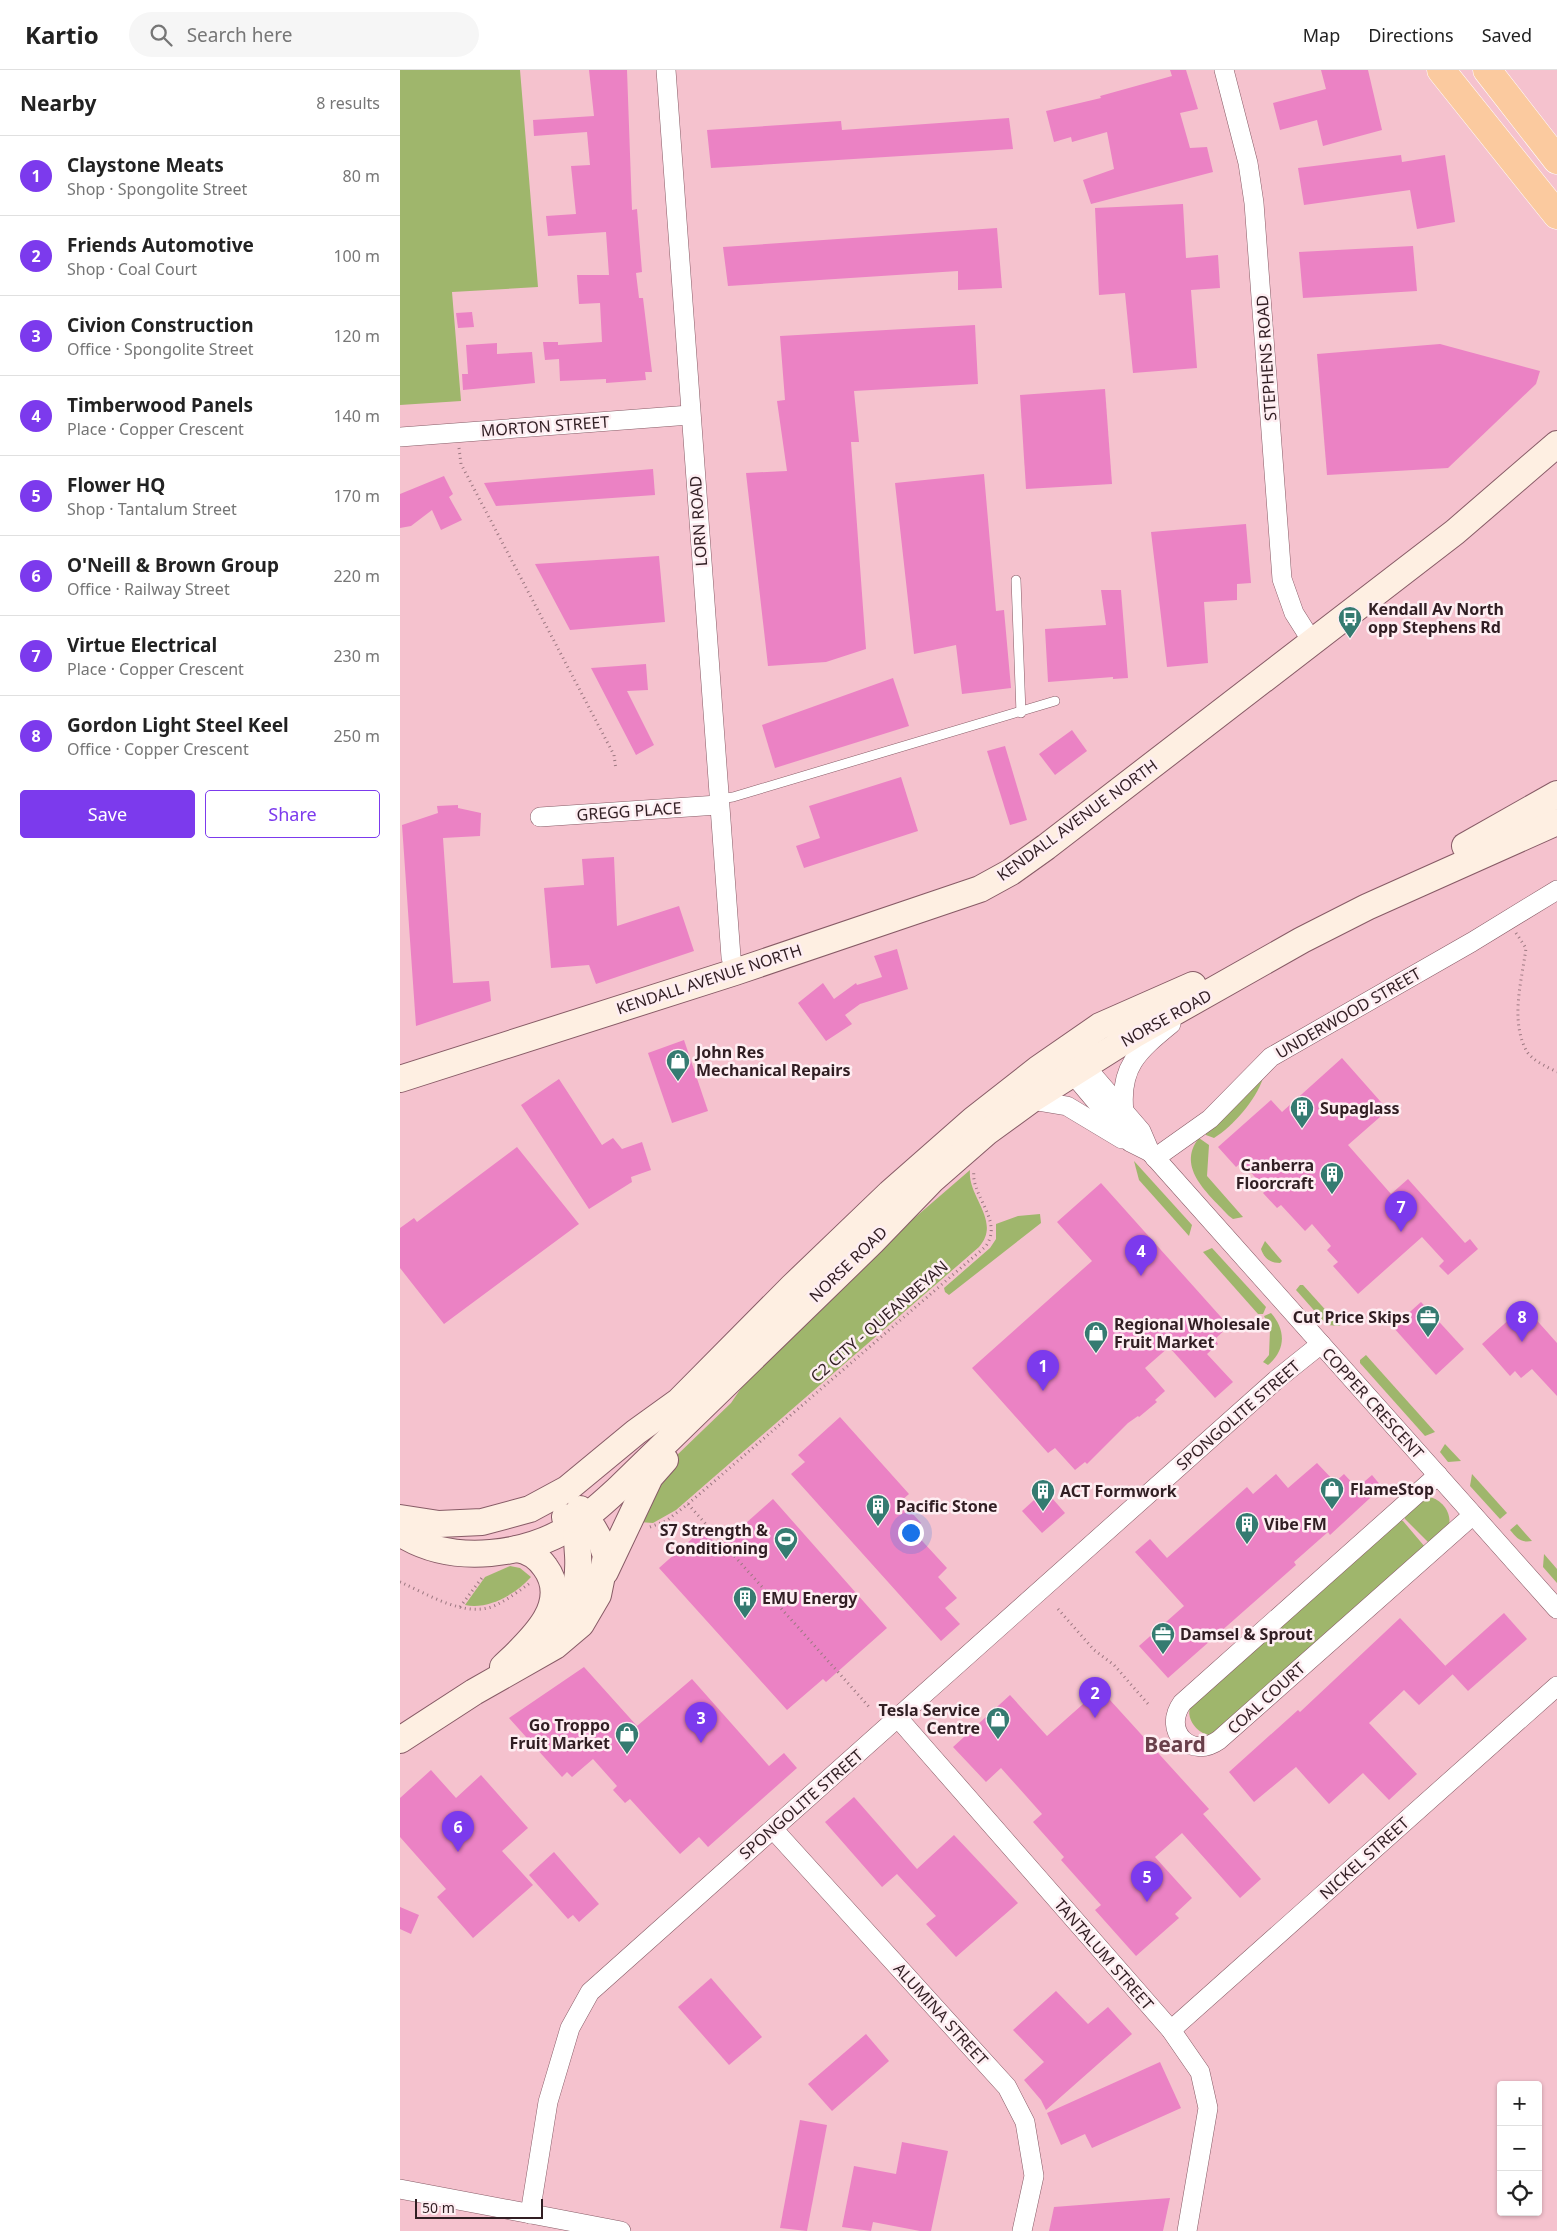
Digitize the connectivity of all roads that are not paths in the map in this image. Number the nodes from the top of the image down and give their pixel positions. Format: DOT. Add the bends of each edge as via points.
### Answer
graph roads {
  1 [pos="666,70"];
  2 [pos="1224,70"];
  3 [pos="1441,70"];
  4 [pos="1487,70"];
  5 [pos="1557,160"];
  6 [pos="1557,215"];
  7 [pos="690,415"];
  8 [pos="400,437"];
  9 [pos="1557,444"];
  10 [pos="1016,580"];
  11 [pos="1313,643"];
  12 [pos="1055,701"];
  13 [pos="1021,713"];
  14 [pos="1557,794"];
  15 [pos="719,802"];
  16 [pos="540,817"];
  17 [pos="1557,822"];
  18 [pos="1557,890"];
  19 [pos="1367,907"];
  20 [pos="1302,940"];
  21 [pos="735,972"];
  22 [pos="1204,996"];
  23 [pos="1071,1060"];
  24 [pos="400,1079"];
  25 [pos="1031,1100"];
  26 [pos="1124,1112"];
  27 [pos="1130,1142"];
  28 [pos="1153,1155"];
  29 [pos="1321,1344"];
  30 [pos="747,1361"];
  31 [pos="679,1401"];
  32 [pos="1438,1475"];
  33 [pos="1473,1515"];
  34 [pos="578,1522"];
  35 [pos="405,1524"];
  36 [pos="517,1549"];
  37 [pos="603,1575"];
  38 [pos="1557,1609"];
  39 [pos="505,1665"];
  40 [pos="1557,1686"];
  41 [pos="474,1692"];
  42 [pos="898,1718"];
  43 [pos="400,1740"];
  44 [pos="773,1829"];
  45 [pos="1171,2030"];
  46 [pos="400,2189"];
  47 [pos="530,2214"];
  48 [pos="621,2231"];
  49 [pos="1022,2231"];
  50 [pos="1187,2231"];
  1 -- 7 [label="street, LORN ROAD"];
  2 -- 11 [label="street, STEPHENS ROAD" via="1248,163 1254,203 1282,579 1294,613"];
  3 -- 6 [label="highway"];
  4 -- 5 [label="highway"];
  7 -- 8 [label="street, MORTON STREET"];
  7 -- 15 [label="street, LORN ROAD"];
  9 -- 11 [label="main road, KENDALL AVENUE NORTH" via="1455,532"];
  10 -- 13 [label="lane"];
  11 -- 21 [label="main road, KENDALL AVENUE NORTH" via="1011,872 980,889 941,904"];
  12 -- 13 [label="lane"];
  13 -- 15 [label="lane"];
  14 -- 19 [label="main road, NORSE ROAD" via="1426,868"];
  15 -- 16 [label="street, GREGG PLACE"];
  15 -- 21 [label="street, LORN ROAD" via="731,957"];
  17 -- 19 [label="main road, NORSE ROAD"];
  18 -- 28 [label="street, UNDERWOOD STREET" via="1267,1061 1210,1119"];
  19 -- 20 [label="main road, NORSE ROAD"];
  20 -- 22 [label="main road, NORSE ROAD"];
  20 -- 23 [label="main road, NORSE ROAD" via="1100,1026"];
  21 -- 24 [label="main road, KENDALL AVENUE NORTH"];
  22 -- 23 [label="main road, NORSE ROAD"];
  22 -- 26 [label="street" via="1138,1054 1124,1081"];
  23 -- 25 [label="main road, NORSE ROAD"];
  23 -- 26 [label="street, COPPER CRESCENT"];
  23 -- 27 [label="street, COPPER CRESCENT"];
  23 -- 31 [label="main road, NORSE ROAD" via="980,1114 929,1157 792,1287"];
  25 -- 27 [label="street" via="1067,1106 1106,1132"];
  25 -- 30 [label="main road, NORSE ROAD" via="932,1180"];
  26 -- 28 [label="street, COPPER CRESCENT" via="1141,1131"];
  27 -- 28 [label="street, COPPER CRESCENT"];
  28 -- 29 [label="street, COPPER CRESCENT"];
  29 -- 32 [label="street, COPPER CRESCENT"];
  29 -- 42 [label="street, SPONGOLITE STREET"];
  30 -- 34 [label="main road, NORSE ROAD" via="618,1489"];
  30 -- 37 [label="main road" via="726,1400 650,1477"];
  31 -- 34 [label="main road" via="593,1484 585,1496"];
  31 -- 35 [label="main road, NORSE ROAD" via="567,1489 538,1506 482,1522"];
  32 -- 33 [label="street, COPPER CRESCENT"];
  32 -- 33 [label="street, COAL COURT" via="1186,1699 1175,1720 1176,1730 1182,1738 1193,1747 1219,1740"];
  33 -- 38 [label="street, COPPER CRESCENT"];
  34 -- 35 [label="main road" via="556,1516 483,1534"];
  34 -- 36 [label="main road, NORSE ROAD" via="544,1540"];
  34 -- 37 [label="main road" via="593,1528 602,1544 606,1556"];
  34 -- 39 [label="main road" via="577,1584 568,1611 544,1638"];
  35 -- 36 [label="main road, NORSE ROAD" via="429,1547 483,1553"];
  36 -- 39 [label="main road" via="535,1556 545,1567 552,1579 555,1598 545,1621"];
  37 -- 41 [label="main road" via="590,1610 568,1637"];
  39 -- 41 [label="main road"];
  40 -- 45 [label="street, NICKEL STREET"];
  41 -- 43 [label="main road"];
  42 -- 44 [label="street, SPONGOLITE STREET"];
  42 -- 45 [label="street, TANTALUM STREET"];
  44 -- 47 [label="street, SPONGOLITE STREET" via="590,1992 570,2028 548,2102"];
  44 -- 49 [label="street, ALUMINA STREET" via="1007,2087 1025,2122 1034,2176"];
  45 -- 50 [label="street, TANTALUM STREET" via="1200,2072 1208,2108"];
  46 -- 47 [label="street"];
  47 -- 48 [label="street"];
}
